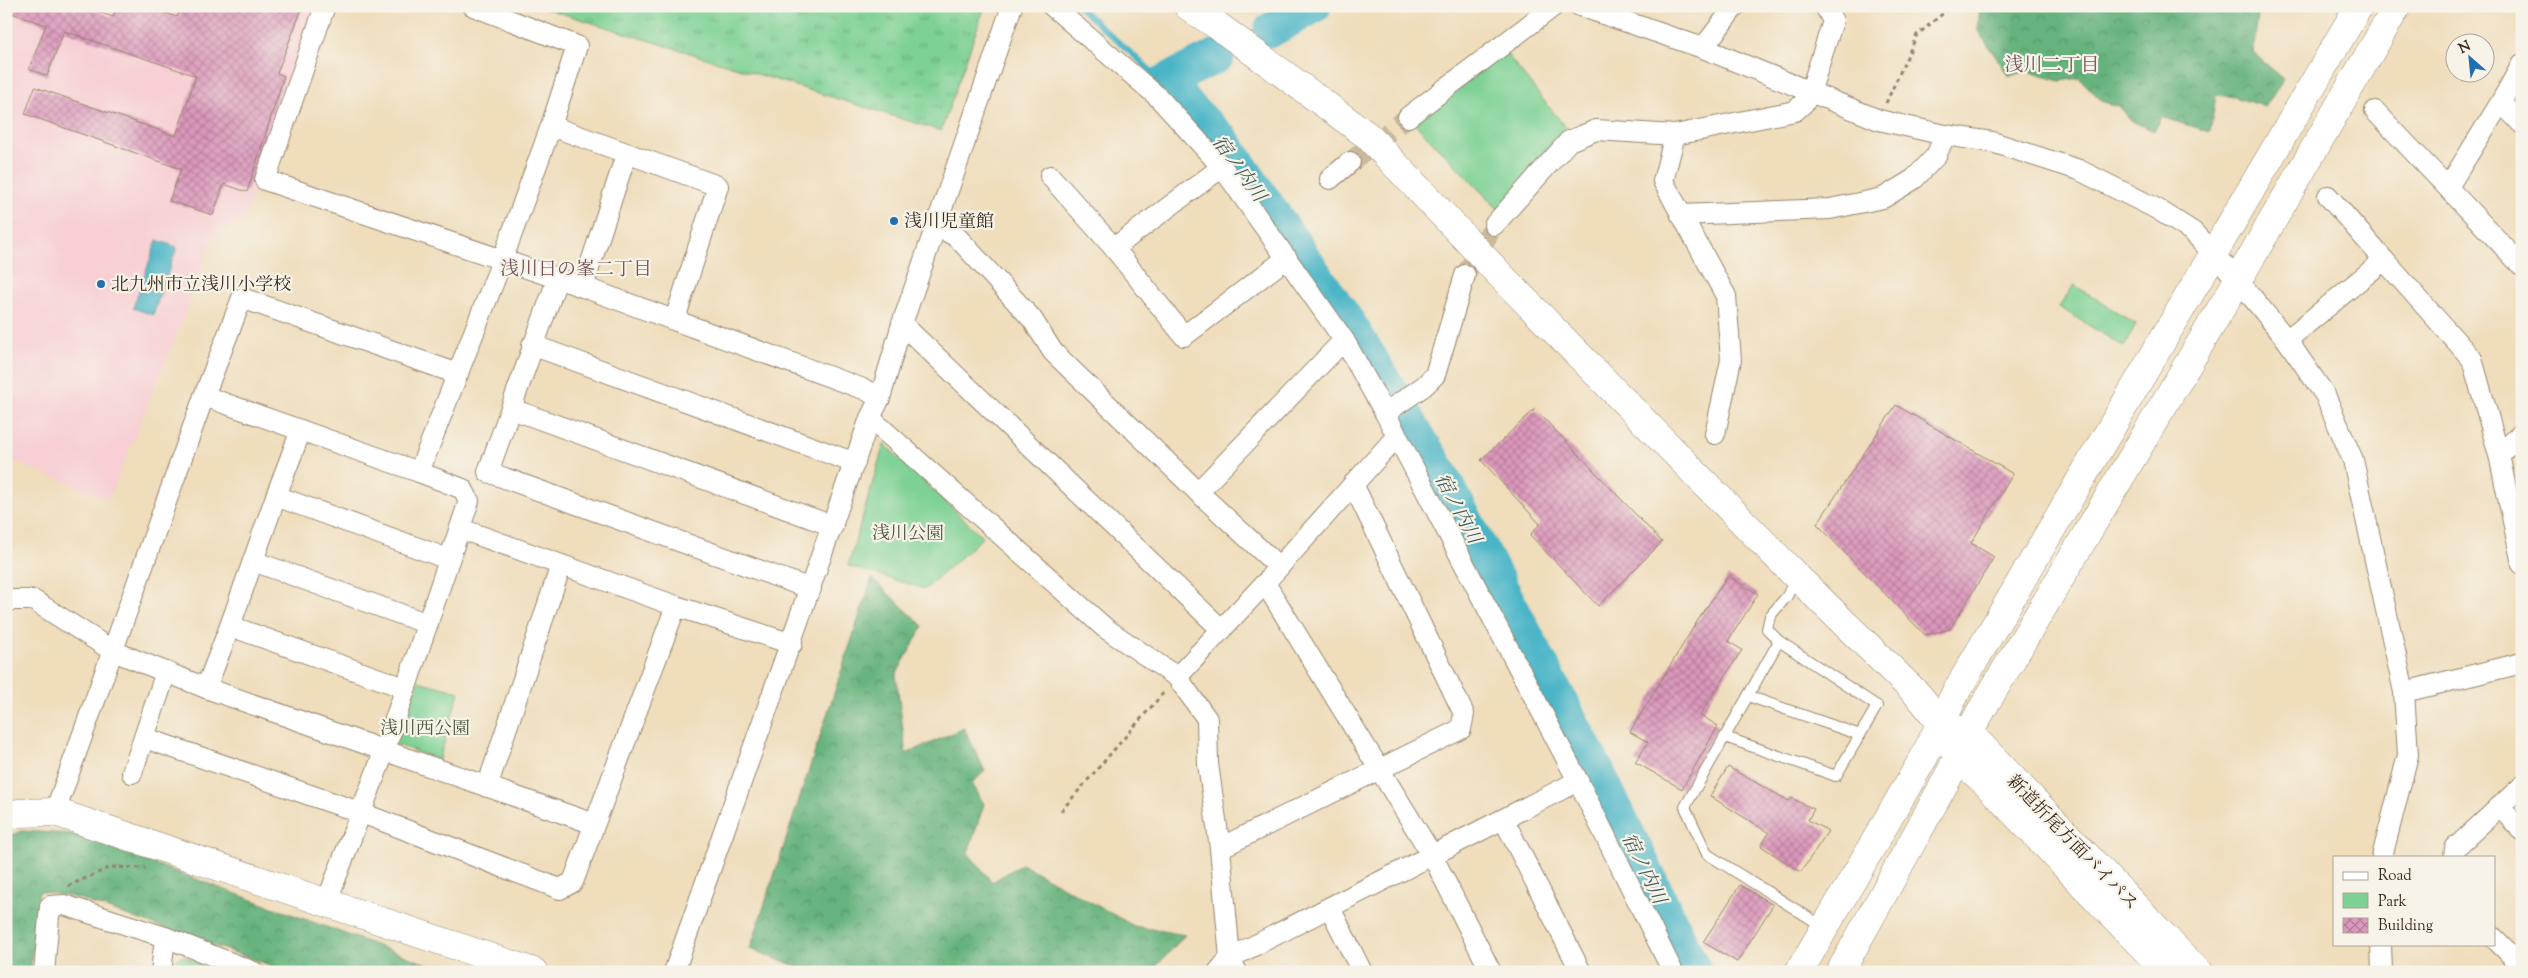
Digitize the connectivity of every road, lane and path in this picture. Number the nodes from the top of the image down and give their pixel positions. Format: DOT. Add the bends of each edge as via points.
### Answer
graph roads {
  1 [pos="325,6"];
  2 [pos="472,6"];
  3 [pos="1012,6"];
  4 [pos="1052,6"];
  5 [pos="1188,6"];
  6 [pos="1554,6"];
  7 [pos="1580,6"];
  8 [pos="1735,6"];
  9 [pos="1825,6"];
  10 [pos="1952,6"];
  11 [pos="2359,6"];
  12 [pos="2397,6"];
  13 [pos="1703,48"];
  14 [pos="2522,64"];
  15 [pos="1810,93"];
  16 [pos="2501,102"];
  17 [pos="2375,111"];
  18 [pos="1408,117"];
  19 [pos="1879,120"];
  20 [pos="2522,124"];
  21 [pos="551,126"];
  22 [pos="1675,135"];
  23 [pos="1945,135"];
  24 [pos="626,155"];
  25 [pos="1350,162"];
  26 [pos="1222,167"];
  27 [pos="1050,176"];
  28 [pos="1330,179"];
  29 [pos="2448,187"];
  30 [pos="2328,196"];
  31 [pos="1681,215"];
  32 [pos="1494,225"];
  33 [pos="938,226"];
  34 [pos="1114,248"];
  35 [pos="2212,253"];
  36 [pos="1287,258"];
  37 [pos="2384,260"];
  38 [pos="502,261"];
  39 [pos="2522,266"];
  40 [pos="1465,275"];
  41 [pos="557,280"];
  42 [pos="2238,280"];
  43 [pos="583,287"];
  44 [pos="676,319"];
  45 [pos="902,324"];
  46 [pos="1344,340"];
  47 [pos="2287,340"];
  48 [pos="532,345"];
  49 [pos="458,374"];
  50 [pos="204,396"];
  51 [pos="880,398"];
  52 [pos="512,409"];
  53 [pos="1389,410"];
  54 [pos="870,418"];
  55 [pos="301,430"];
  56 [pos="2522,433"];
  57 [pos="1715,434"];
  58 [pos="1396,437"];
  59 [pos="2498,455"];
  60 [pos="855,463"];
  61 [pos="419,472"];
  62 [pos="1353,484"];
  63 [pos="1198,492"];
  64 [pos="276,496"];
  65 [pos="833,526"];
  66 [pos="461,528"];
  67 [pos="448,559"];
  68 [pos="253,560"];
  69 [pos="2522,564"];
  70 [pos="561,565"];
  71 [pos="1279,567"];
  72 [pos="1796,576"];
  73 [pos="1264,583"];
  74 [pos="811,589"];
  75 [pos="6,600"];
  76 [pos="676,606"];
  77 [pos="428,624"];
  78 [pos="230,626"];
  79 [pos="1222,630"];
  80 [pos="1779,641"];
  81 [pos="792,644"];
  82 [pos="113,651"];
  83 [pos="2522,663"];
  84 [pos="166,672"];
  85 [pos="1177,677"];
  86 [pos="206,688"];
  87 [pos="405,688"];
  88 [pos="2404,692"];
  89 [pos="1748,696"];
  90 [pos="1941,723"];
  91 [pos="1860,735"];
  92 [pos="1725,737"];
  93 [pos="145,738"];
  94 [pos="1964,746"];
  95 [pos="384,752"];
  96 [pos="1379,770"];
  97 [pos="132,773"];
  98 [pos="1578,781"];
  99 [pos="2522,786"];
  100 [pos="487,787"];
  101 [pos="2499,807"];
  102 [pos="1061,811"];
  103 [pos="55,812"];
  104 [pos="359,812"];
  105 [pos="6,816"];
  106 [pos="1504,820"];
  107 [pos="594,824"];
  108 [pos="2522,830"];
  109 [pos="1220,848"];
  110 [pos="1432,855"];
  111 [pos="2382,856"];
  112 [pos="2454,856"];
  113 [pos="148,868"];
  114 [pos="327,901"];
  115 [pos="64,905"];
  116 [pos="1330,908"];
  117 [pos="1825,927"];
  118 [pos="165,937"];
  119 [pos="2496,940"];
  120 [pos="2381,946"];
  121 [pos="2522,966"];
  122 [pos="1229,967"];
  123 [pos="44,972"];
  124 [pos="161,972"];
  125 [pos="254,972"];
  126 [pos="534,972"];
  127 [pos="674,972"];
  128 [pos="1362,972"];
  129 [pos="1491,972"];
  130 [pos="1581,972"];
  131 [pos="1673,972"];
  132 [pos="1799,972"];
  133 [pos="1840,972"];
  134 [pos="2166,972"];
  135 [pos="2198,972"];
  136 [pos="2382,972"];
  1 -- 38 [label="street" via="265,180"];
  2 -- 21 [label="street" via="577,46"];
  3 -- 33 [label="street"];
  4 -- 26 [label="street" via="1157,96"];
  5 -- 72 [label="street" via="1368,136"];
  6 -- 18 [label="street"];
  7 -- 13 [label="street"];
  8 -- 13 [label="street"];
  9 -- 15 [label="street" via="1833,21"];
  10 -- 19 [label="path" via="1917,34"];
  11 -- 35 [label="street"];
  12 -- 42 [label="street"];
  13 -- 15 [label="street"];
  14 -- 16 [label="street"];
  15 -- 19 [label="street"];
  15 -- 22 [label="street" via="1795,111"];
  16 -- 20 [label="street"];
  16 -- 29 [label="street"];
  17 -- 29 [label="street"];
  19 -- 23 [label="street"];
  21 -- 24 [label="street"];
  21 -- 38 [label="street"];
  22 -- 31 [label="street" via="1663,181"];
  22 -- 32 [label="street" via="1596,130 1569,141"];
  23 -- 31 [label="street" via="1936,156 1914,179 1883,198 1830,209"];
  23 -- 35 [label="street" via="1992,142 2079,170 2156,209 2193,232"];
  24 -- 43 [label="street"];
  24 -- 44 [label="street" via="718,186"];
  25 -- 28 [label="street"];
  26 -- 34 [label="street"];
  26 -- 36 [label="street"];
  27 -- 34 [label="street"];
  29 -- 39 [label="street"];
  30 -- 37 [label="street"];
  31 -- 57 [label="street" via="1726,296 1731,360"];
  33 -- 45 [label="street"];
  33 -- 63 [label="street" via="958,238 1032,319 1053,352"];
  34 -- 36 [label="street" via="1184,336"];
  35 -- 42 [label="street"];
  35 -- 90 [label="street" via="1957,690"];
  36 -- 46 [label="street"];
  37 -- 47 [label="street"];
  37 -- 59 [label="street" via="2472,359"];
  38 -- 41 [label="street"];
  38 -- 49 [label="street"];
  40 -- 53 [label="street" via="1435,375"];
  41 -- 43 [label="street"];
  41 -- 48 [label="street"];
  42 -- 47 [label="street"];
  42 -- 94 [label="street" via="1978,716"];
  43 -- 44 [label="street"];
  44 -- 51 [label="street"];
  45 -- 51 [label="street"];
  45 -- 79 [label="street"];
  46 -- 53 [label="street"];
  46 -- 63 [label="street"];
  47 -- 88 [label="street" via="2324,395 2353,460"];
  48 -- 52 [label="street"];
  48 -- 60 [label="street"];
  49 -- 50 [label="street" via="242,298"];
  49 -- 61 [label="street"];
  50 -- 55 [label="street"];
  50 -- 82 [label="street"];
  51 -- 54 [label="street"];
  52 -- 65 [label="street"];
  52 -- 74 [label="street" via="488,472"];
  53 -- 58 [label="street"];
  54 -- 60 [label="street"];
  54 -- 85 [label="street" via="1105,628"];
  55 -- 61 [label="street"];
  55 -- 64 [label="street"];
  56 -- 59 [label="street"];
  58 -- 62 [label="street"];
  58 -- 98 [label="street"];
  59 -- 69 [label="street"];
  60 -- 65 [label="street"];
  61 -- 66 [label="street" via="463,489 469,501"];
  62 -- 71 [label="street"];
  62 -- 96 [label="street" via="1464,714 1461,729"];
  63 -- 71 [label="street"];
  64 -- 67 [label="street"];
  64 -- 68 [label="street"];
  65 -- 74 [label="street"];
  66 -- 67 [label="street"];
  66 -- 70 [label="street"];
  67 -- 77 [label="street"];
  68 -- 77 [label="street"];
  68 -- 78 [label="street"];
  70 -- 76 [label="street"];
  70 -- 100 [label="street"];
  71 -- 73 [label="street"];
  72 -- 80 [label="lane" via="1787,596 1770,616 1767,629"];
  72 -- 90 [label="street" via="1919,696"];
  73 -- 79 [label="street"];
  73 -- 96 [label="street"];
  74 -- 81 [label="street"];
  75 -- 82 [label="street" via="33,600"];
  76 -- 81 [label="street"];
  76 -- 107 [label="street"];
  77 -- 87 [label="street"];
  78 -- 86 [label="street"];
  78 -- 87 [label="street"];
  79 -- 85 [label="street"];
  80 -- 89 [label="lane"];
  80 -- 91 [label="lane" via="1876,706"];
  81 -- 127 [label="street"];
  82 -- 84 [label="street"];
  82 -- 103 [label="street"];
  83 -- 88 [label="street"];
  84 -- 86 [label="street"];
  84 -- 93 [label="street"];
  85 -- 102 [label="path"];
  85 -- 109 [label="street" via="1208,719 1208,764"];
  86 -- 95 [label="street"];
  87 -- 95 [label="street"];
  88 -- 111 [label="street" via="2408,755"];
  89 -- 91 [label="lane"];
  89 -- 92 [label="lane"];
  90 -- 94 [label="street"];
  90 -- 117 [label="street"];
  91 -- 92 [label="lane" via="1836,776"];
  92 -- 117 [label="lane" via="1685,807 1707,854"];
  93 -- 97 [label="street"];
  93 -- 104 [label="street"];
  94 -- 133 [label="street"];
  94 -- 134 [label="street" via="1984,782"];
  94 -- 135 [label="street, 新道折尾方面バイパス"];
  95 -- 100 [label="street"];
  95 -- 104 [label="street"];
  96 -- 109 [label="street"];
  96 -- 110 [label="street"];
  98 -- 106 [label="street"];
  98 -- 131 [label="street"];
  99 -- 101 [label="street"];
  100 -- 107 [label="street"];
  101 -- 108 [label="street"];
  101 -- 112 [label="street" via="2455,848"];
  103 -- 105 [label="street"];
  103 -- 114 [label="street"];
  104 -- 107 [label="street" via="560,888 573,882"];
  104 -- 114 [label="street"];
  106 -- 110 [label="street"];
  106 -- 130 [label="street"];
  109 -- 122 [label="street"];
  110 -- 116 [label="street"];
  110 -- 129 [label="street"];
  113 -- 115 [label="path" via="111,867 66,887"];
  114 -- 126 [label="street"];
  115 -- 118 [label="street"];
  115 -- 123 [label="street" via="50,906"];
  116 -- 122 [label="street"];
  116 -- 128 [label="street"];
  117 -- 132 [label="street"];
  118 -- 124 [label="street"];
  118 -- 125 [label="street"];
  119 -- 121 [label="street"];
  120 -- 136 [label="street"];
}
